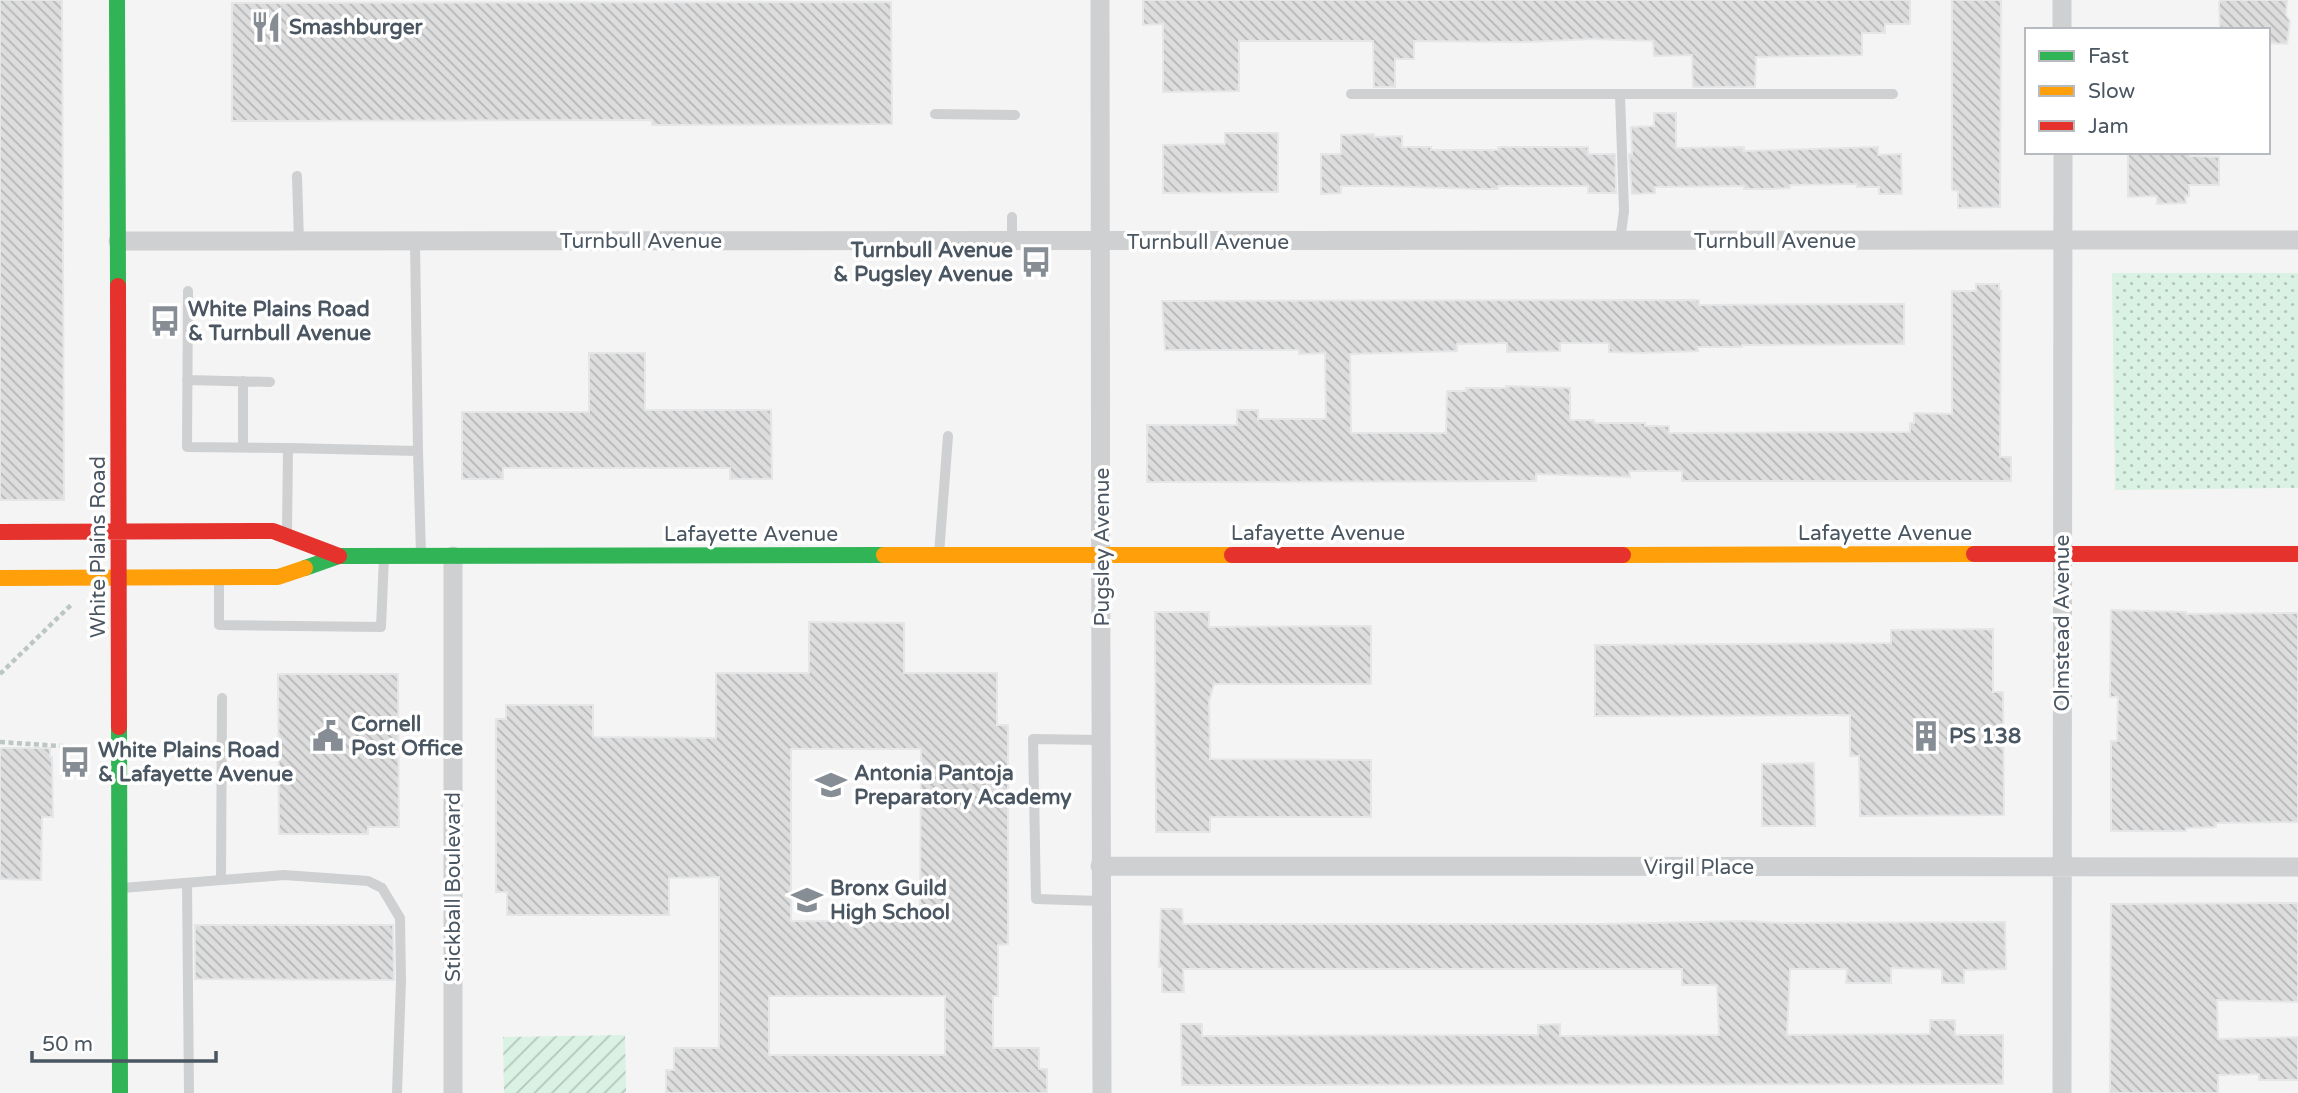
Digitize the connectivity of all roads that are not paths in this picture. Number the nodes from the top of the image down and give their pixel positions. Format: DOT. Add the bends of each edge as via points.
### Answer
graph roads {
  1 [pos="117,0"];
  2 [pos="1100,0"];
  3 [pos="2062,0"];
  4 [pos="2062,28"];
  5 [pos="1351,94"];
  6 [pos="1893,94"];
  7 [pos="1620,95"];
  8 [pos="935,114"];
  9 [pos="1015,115"];
  10 [pos="2063,154"];
  11 [pos="297,176"];
  12 [pos="1012,217"];
  13 [pos="2063,240"];
  14 [pos="2298,240"];
  15 [pos="118,241"];
  16 [pos="415,241"];
  17 [pos="1620,241"];
  18 [pos="299,242"];
  19 [pos="1012,242"];
  20 [pos="1102,242"];
  21 [pos="188,291"];
  22 [pos="187,380"];
  23 [pos="243,381"];
  24 [pos="270,382"];
  25 [pos="948,436"];
  26 [pos="243,448"];
  27 [pos="288,448"];
  28 [pos="418,451"];
  29 [pos="119,530"];
  30 [pos="0,532"];
  31 [pos="287,536"];
  32 [pos="1102,554"];
  33 [pos="2062,554"];
  34 [pos="2298,554"];
  35 [pos="939,555"];
  36 [pos="339,556"];
  37 [pos="384,556"];
  38 [pos="421,556"];
  39 [pos="453,556"];
  40 [pos="0,578"];
  41 [pos="119,578"];
  42 [pos="219,578"];
  43 [pos="222,698"];
  44 [pos="1101,740"];
  45 [pos="1100,866"];
  46 [pos="2063,867"];
  47 [pos="2298,867"];
  48 [pos="221,880"];
  49 [pos="187,883"];
  50 [pos="120,888"];
  51 [pos="1100,901"];
  52 [pos="120,1093"];
  53 [pos="189,1093"];
  54 [pos="397,1093"];
  55 [pos="453,1093"];
  56 [pos="1102,1093"];
  57 [pos="2063,1093"];
  1 -- 15 [label="street, White Plains Road"];
  2 -- 20 [label="street, Pugsley Avenue"];
  3 -- 4 [label="street"];
  5 -- 7 [label="lane"];
  6 -- 7 [label="lane"];
  7 -- 17 [label="lane" via="1624,211"];
  8 -- 9 [label="lane"];
  10 -- 13 [label="street, Olmstead Avenue"];
  11 -- 18 [label="lane"];
  12 -- 19 [label="lane"];
  13 -- 14 [label="street, Turnbull Avenue"];
  13 -- 17 [label="street, Turnbull Avenue"];
  13 -- 33 [label="street, Olmstead Avenue"];
  15 -- 18 [label="street, Turnbull Avenue"];
  15 -- 29 [label="street, White Plains Road"];
  16 -- 18 [label="street, Turnbull Avenue"];
  16 -- 19 [label="street, Turnbull Avenue"];
  16 -- 28 [label="lane"];
  17 -- 20 [label="street, Turnbull Avenue"];
  19 -- 20 [label="street, Turnbull Avenue"];
  20 -- 32 [label="street, Pugsley Avenue"];
  21 -- 22 [label="lane"];
  22 -- 23 [label="lane"];
  22 -- 26 [label="lane" via="187,447"];
  23 -- 24 [label="lane"];
  23 -- 26 [label="lane"];
  25 -- 35 [label="lane"];
  26 -- 27 [label="lane"];
  27 -- 28 [label="lane"];
  27 -- 31 [label="lane"];
  28 -- 38 [label="lane"];
  29 -- 30 [label="street, Lafayette Avenue"];
  29 -- 31 [label="street, Lafayette Avenue" via="273,531"];
  29 -- 41 [label="street, White Plains Road"];
  31 -- 36 [label="street, Lafayette Avenue"];
  32 -- 33 [label="street, Lafayette Avenue"];
  32 -- 35 [label="street, Lafayette Avenue"];
  32 -- 44 [label="street, Pugsley Avenue"];
  33 -- 34 [label="street, Lafayette Avenue"];
  33 -- 46 [label="street, Olmstead Avenue"];
  35 -- 39 [label="street, Lafayette Avenue"];
  36 -- 37 [label="street, Lafayette Avenue"];
  36 -- 42 [label="street, Lafayette Avenue" via="278,577"];
  37 -- 38 [label="street, Lafayette Avenue"];
  37 -- 42 [label="lane" via="381,627 219,625"];
  38 -- 39 [label="street, Lafayette Avenue"];
  39 -- 55 [label="street, Stickball Boulevard"];
  40 -- 41 [label="street, Lafayette Avenue"];
  41 -- 42 [label="street, Lafayette Avenue"];
  41 -- 50 [label="street, White Plains Road"];
  43 -- 48 [label="lane"];
  44 -- 45 [label="street, Pugsley Avenue"];
  44 -- 51 [label="lane" via="1033,739 1036,899"];
  45 -- 46 [label="street, Virgil Place"];
  45 -- 51 [label="street, Pugsley Avenue"];
  46 -- 47 [label="street, Virgil Place"];
  46 -- 57 [label="street, Olmstead Avenue"];
  48 -- 49 [label="lane"];
  48 -- 54 [label="lane" via="284,875 369,881 382,888 400,918"];
  49 -- 50 [label="lane"];
  49 -- 53 [label="lane"];
  50 -- 52 [label="street, White Plains Road"];
  51 -- 56 [label="street, Pugsley Avenue"];
}
